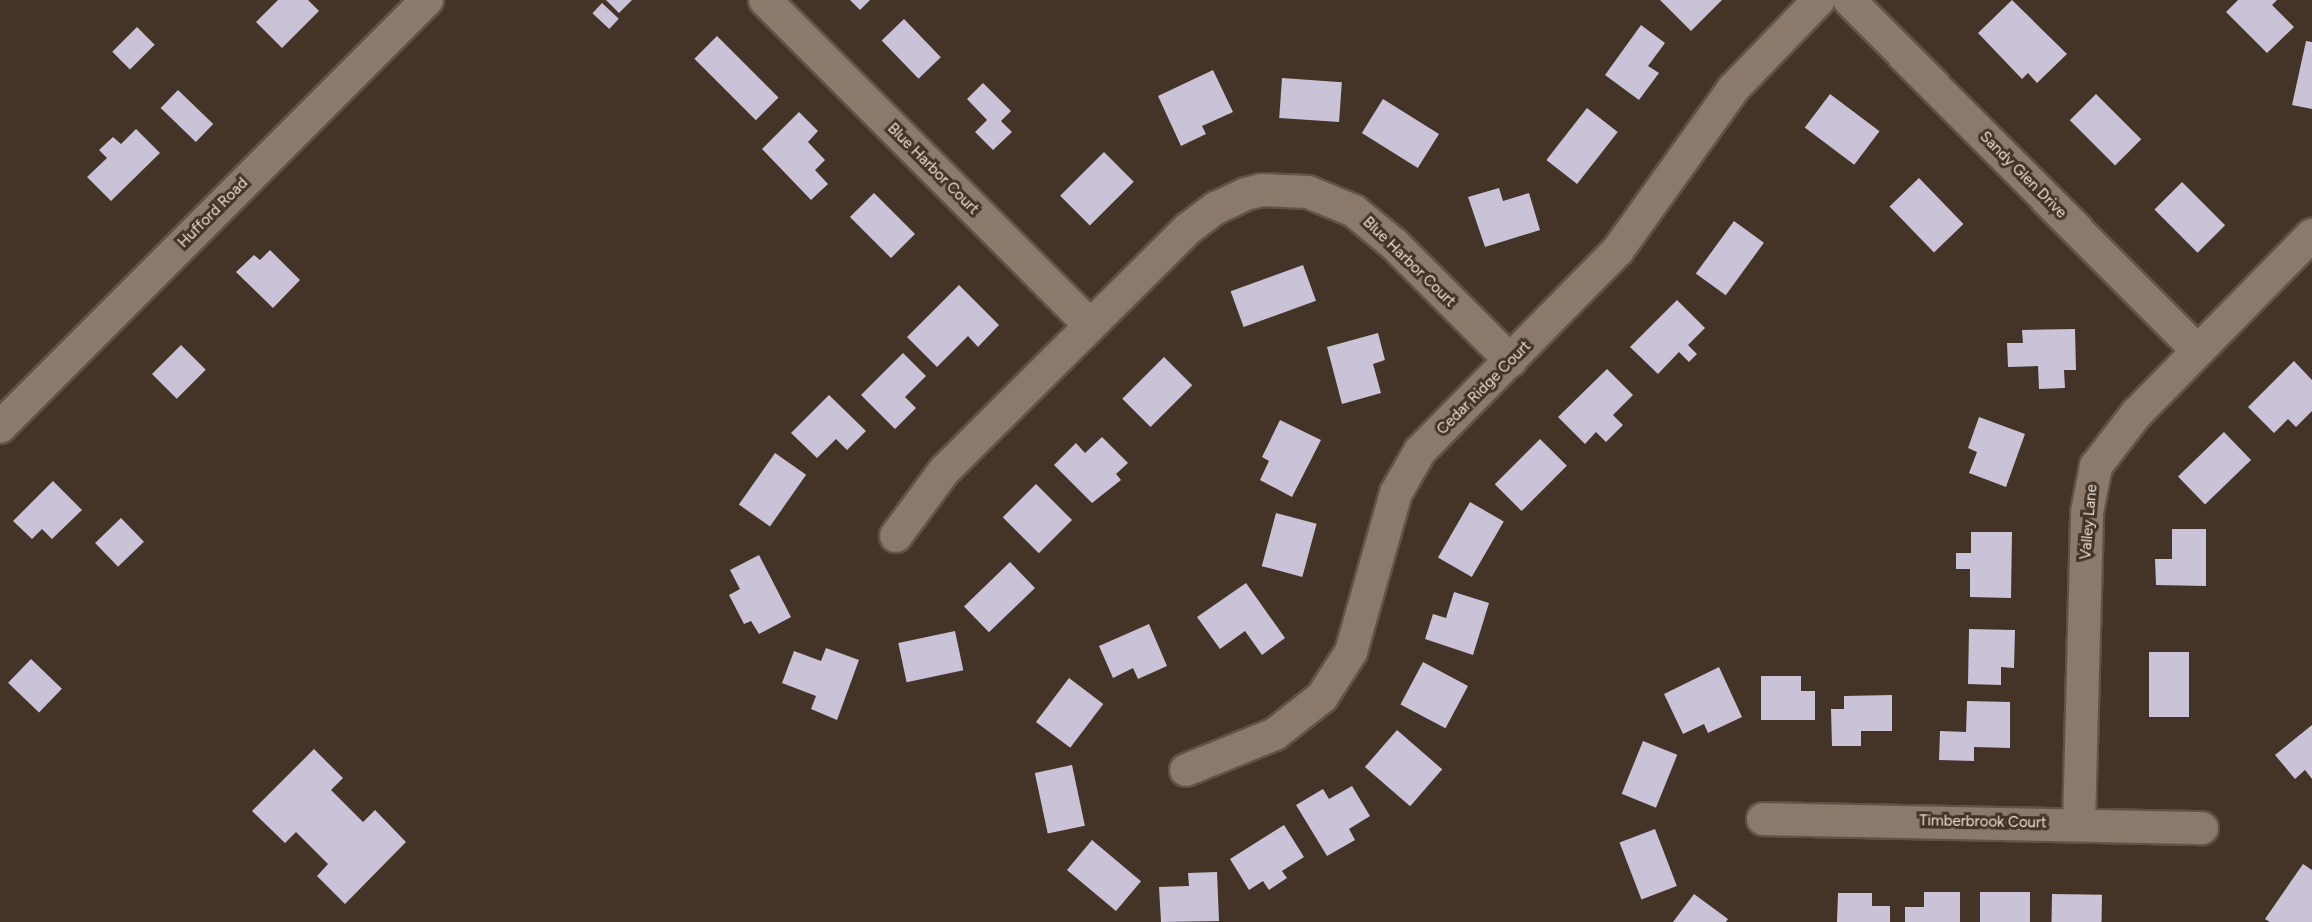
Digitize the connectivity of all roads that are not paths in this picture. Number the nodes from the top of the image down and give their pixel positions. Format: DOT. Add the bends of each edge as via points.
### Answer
graph roads {
  1 [pos="427,0"];
  2 [pos="765,0"];
  3 [pos="1819,0"];
  4 [pos="1849,0"];
  5 [pos="2312,235"];
  6 [pos="1090,325"];
  7 [pos="2197,351"];
  8 [pos="1510,361"];
  9 [pos="0,427"];
  10 [pos="896,536"];
  11 [pos="1186,770"];
  12 [pos="1763,819"];
  13 [pos="2079,823"];
  14 [pos="2202,828"];
  1 -- 9 [label="street, Hufford Road"];
  2 -- 6 [label="street, Blue Harbor Court"];
  3 -- 8 [label="street, Cedar Ridge Court" via="1734,88 1618,250"];
  4 -- 7 [label="street, Sandy Glen Drive"];
  5 -- 7 [label="street, Valley Lane"];
  6 -- 8 [label="street, Blue Harbor Court" via="1189,228 1216,208 1262,190 1292,189 1332,199 1368,221"];
  6 -- 10 [label="street, Blue Harbor Court" via="944,471"];
  7 -- 13 [label="street, Valley Lane" via="2115,438 2092,478 2082,615"];
  8 -- 11 [label="street, Cedar Ridge Court" via="1420,451 1404,474 1363,618 1351,652 1328,690 1293,723 1275,734"];
  12 -- 13 [label="street, Timberbrook Court"];
  13 -- 14 [label="street, Timberbrook Court"];
}
